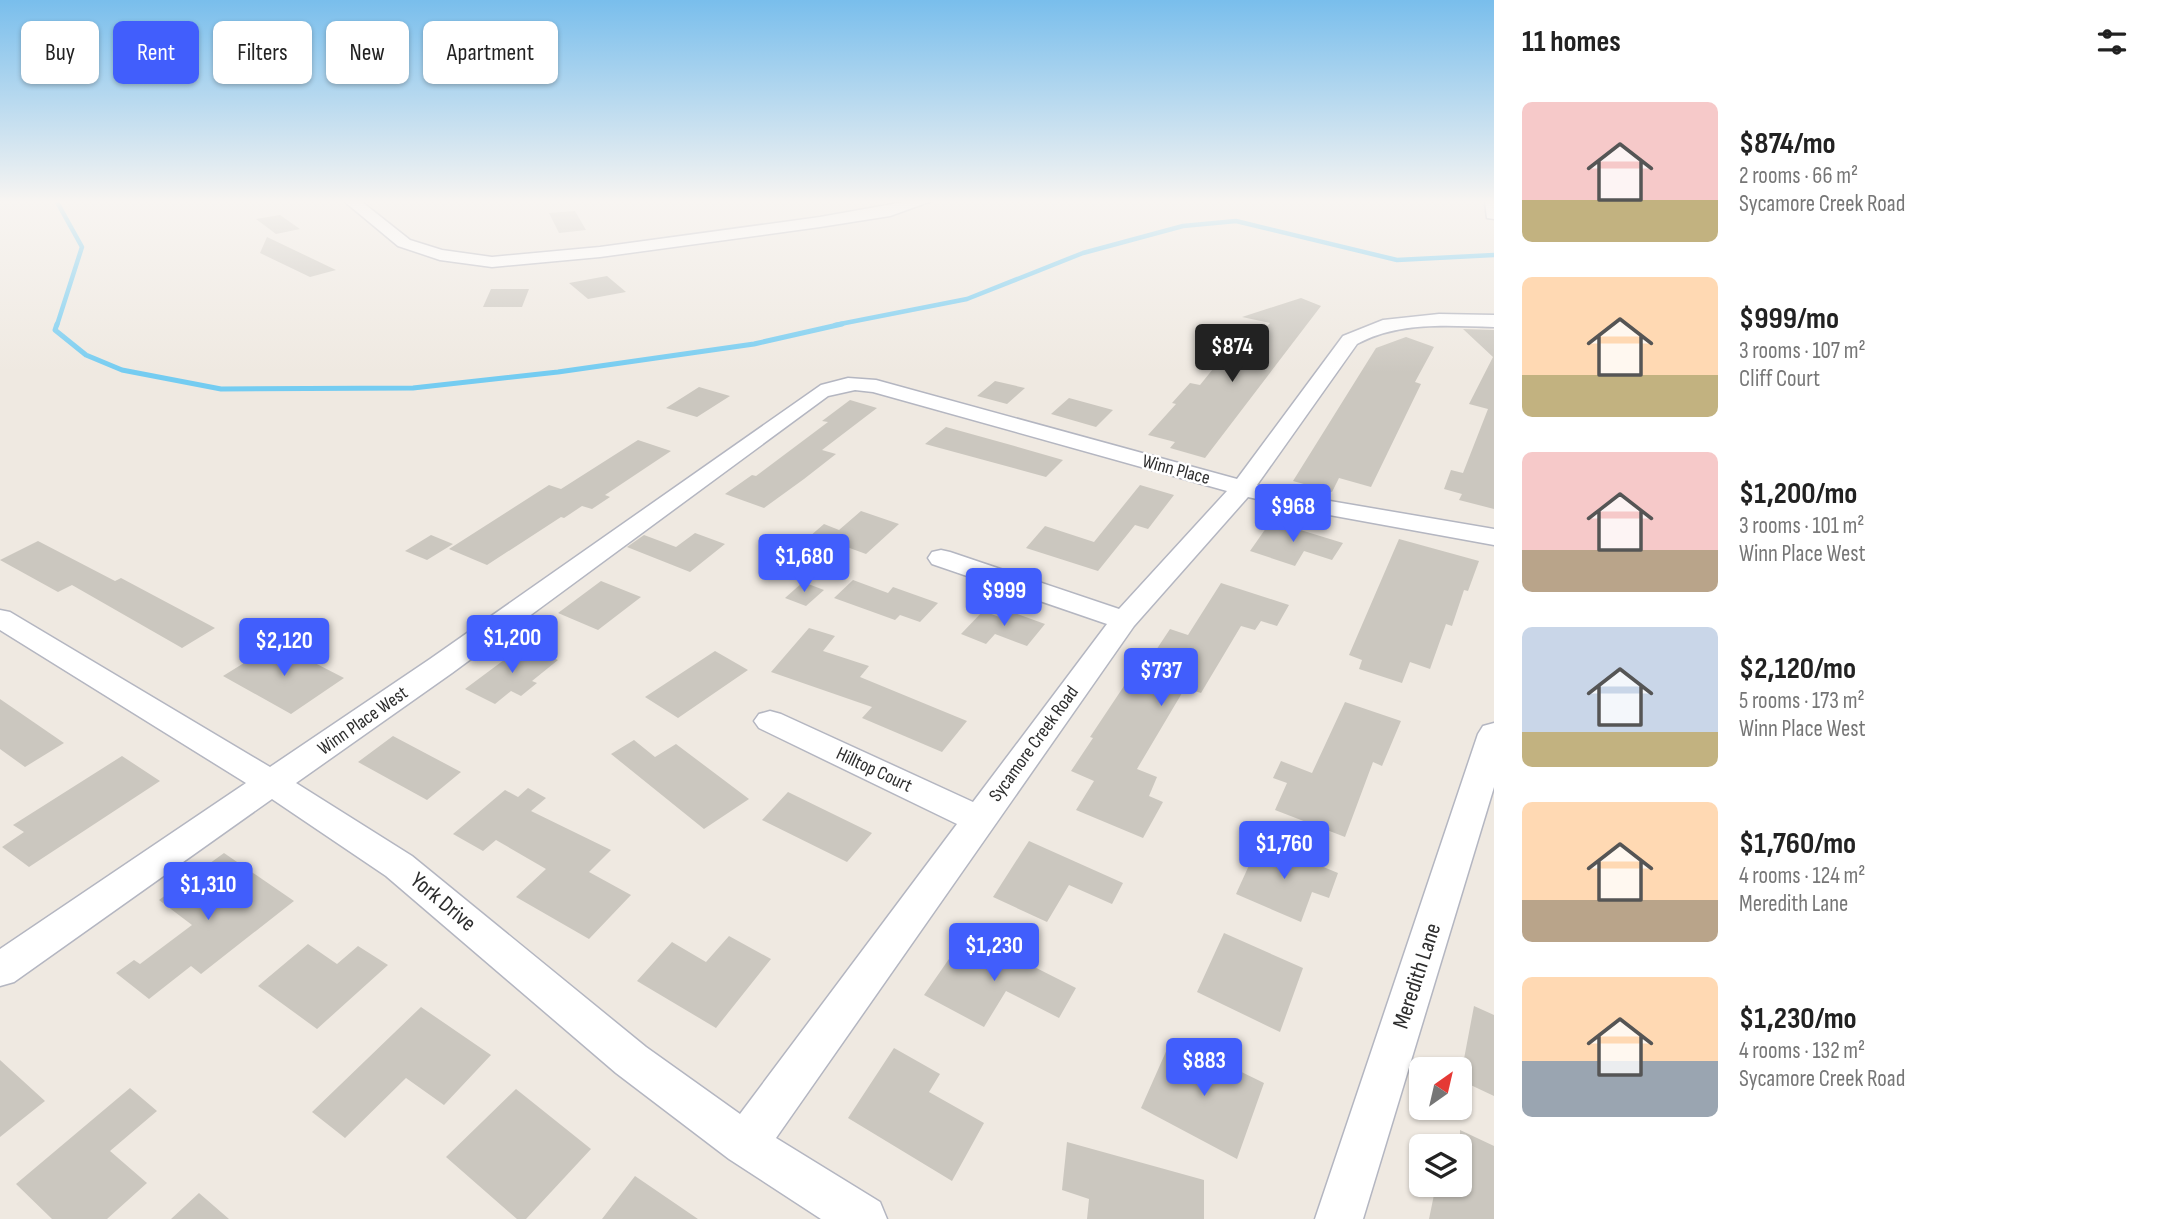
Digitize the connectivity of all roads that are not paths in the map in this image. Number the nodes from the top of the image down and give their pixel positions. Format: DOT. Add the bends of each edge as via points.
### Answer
graph roads {
  1 [pos="461,259"];
  2 [pos="529,259"];
  3 [pos="1494,321"];
  4 [pos="864,383"];
  5 [pos="1242,489"];
  6 [pos="1494,537"];
  7 [pos="941,558"];
  8 [pos="0,618"];
  9 [pos="1124,620"];
  10 [pos="771,721"];
  11 [pos="1494,734"];
  12 [pos="272,784"];
  13 [pos="978,819"];
  14 [pos="0,970"];
  15 [pos="744,1144"];
  16 [pos="863,1219"];
  17 [pos="1339,1219"];
  1 -- 2 [label="street"];
  3 -- 5 [label="street, Sycamore Creek Road" via="1419,321 1361,332 1350,340"];
  4 -- 5 [label="street, Winn Place"];
  4 -- 12 [label="street, Winn Place West" via="821,392"];
  5 -- 6 [label="street, Winn Place"];
  5 -- 9 [label="street, Sycamore Creek Road"];
  7 -- 9 [label="street"];
  8 -- 12 [label="street, York Drive"];
  9 -- 13 [label="street, Sycamore Creek Road"];
  10 -- 13 [label="street, Hilltop Court"];
  11 -- 17 [label="street, Meredith Lane"];
  12 -- 14 [label="street, Winn Place West"];
  12 -- 15 [label="street, York Drive" via="398,866 631,1060"];
  13 -- 15 [label="street, Sycamore Creek Road"];
  15 -- 16 [label="street, York Drive"];
}
